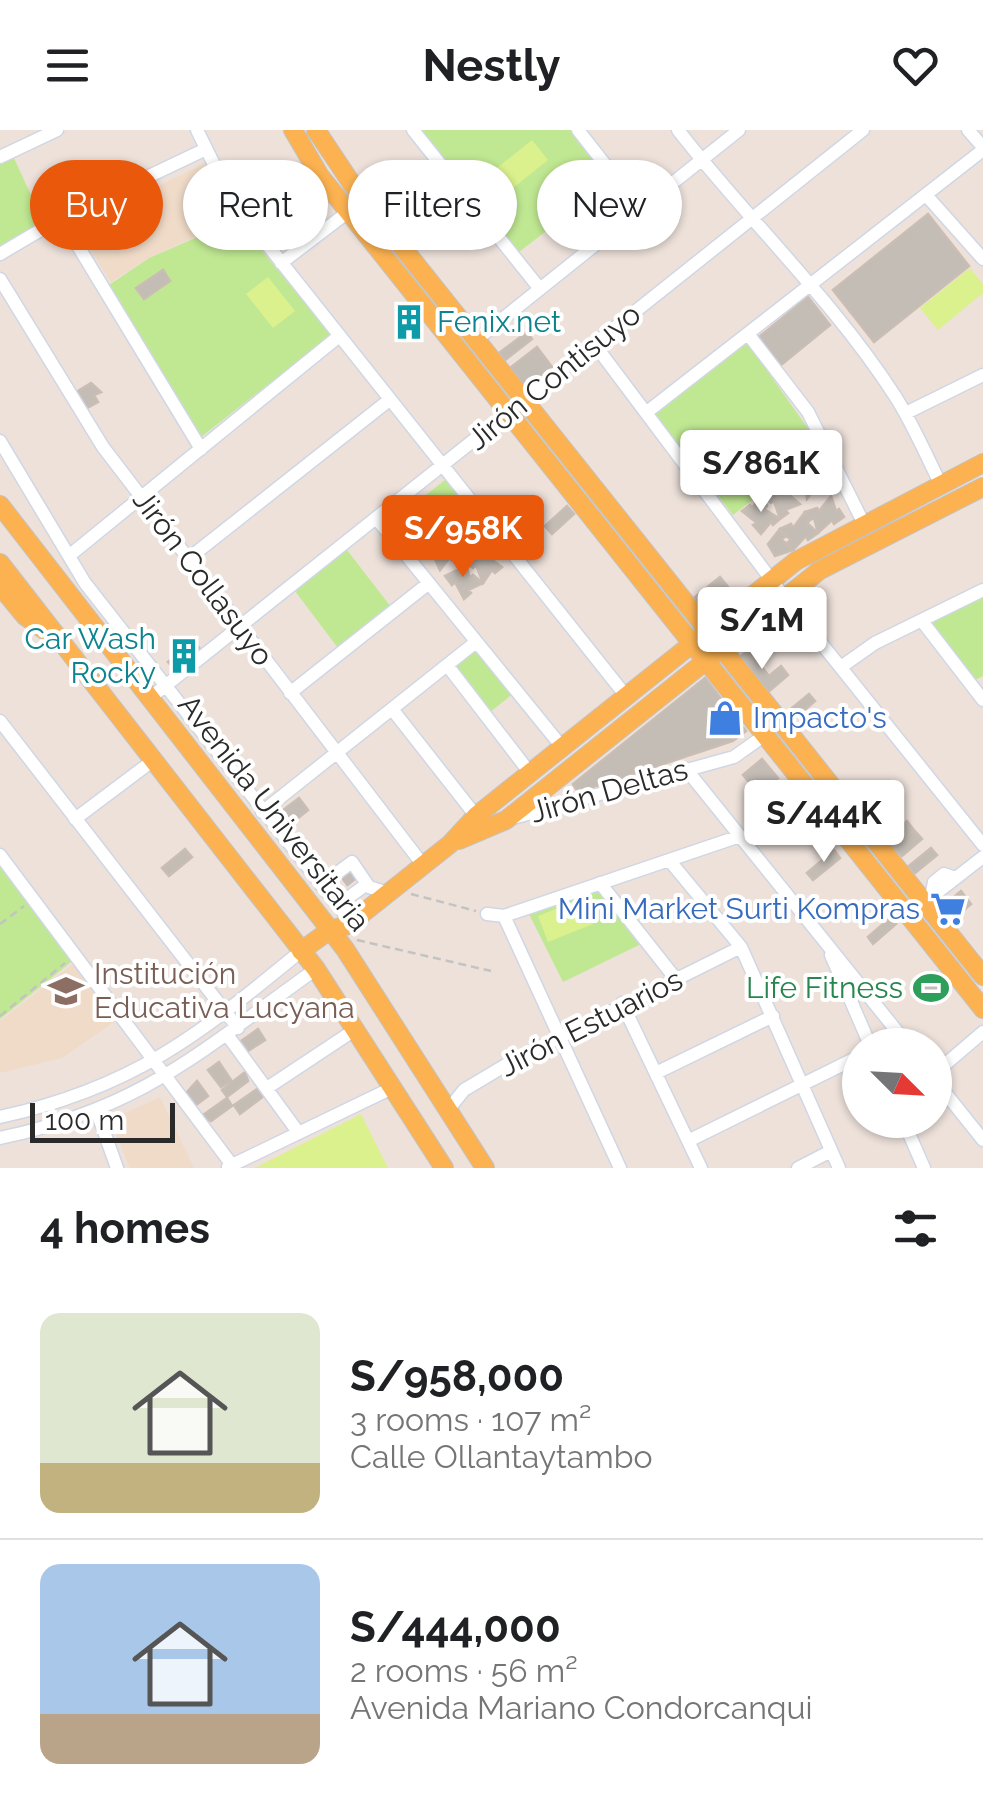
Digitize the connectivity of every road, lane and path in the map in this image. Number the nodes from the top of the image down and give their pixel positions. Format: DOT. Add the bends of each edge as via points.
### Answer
graph roads {
  1 [pos="57,130"];
  2 [pos="196,130"];
  3 [pos="292,130"];
  4 [pos="316,130"];
  5 [pos="413,130"];
  6 [pos="578,130"];
  7 [pos="678,130"];
  8 [pos="739,130"];
  9 [pos="862,130"];
  10 [pos="968,130"];
  11 [pos="206,149"];
  12 [pos="983,149"];
  13 [pos="0,157"];
  14 [pos="602,160"];
  15 [pos="702,160"];
  16 [pos="163,169"];
  17 [pos="682,176"];
  18 [pos="926,194"];
  19 [pos="348,212"];
  20 [pos="749,218"];
  21 [pos="30,236"];
  22 [pos="80,250"];
  23 [pos="378,250"];
  24 [pos="589,250"];
  25 [pos="0,254"];
  26 [pos="983,259"];
  27 [pos="281,264"];
  28 [pos="0,279"];
  29 [pos="811,285"];
  30 [pos="540,289"];
  31 [pos="748,334"];
  32 [pos="338,337"];
  33 [pos="476,340"];
  34 [pos="595,346"];
  35 [pos="983,375"];
  36 [pos="388,401"];
  37 [pos="525,401"];
  38 [pos="647,412"];
  39 [pos="509,414"];
  40 [pos="906,414"];
  41 [pos="0,442"];
  42 [pos="200,449"];
  43 [pos="983,463"];
  44 [pos="440,468"];
  45 [pos="941,484"];
  46 [pos="983,487"];
  47 [pos="141,498"];
  48 [pos="0,505"];
  49 [pos="376,518"];
  50 [pos="864,524"];
  51 [pos="70,555"];
  52 [pos="188,559"];
  53 [pos="0,563"];
  54 [pos="773,579"];
  55 [pos="429,584"];
  56 [pos="0,586"];
  57 [pos="983,590"];
  58 [pos="786,598"];
  59 [pos="922,620"];
  60 [pos="239,626"];
  61 [pos="708,630"];
  62 [pos="62,642"];
  63 [pos="476,642"];
  64 [pos="692,643"];
  65 [pos="722,648"];
  66 [pos="706,660"];
  67 [pos="447,665"];
  68 [pos="841,667"];
  69 [pos="978,684"];
  70 [pos="290,692"];
  71 [pos="157,693"];
  72 [pos="626,696"];
  73 [pos="983,700"];
  74 [pos="392,709"];
  75 [pos="0,721"];
  76 [pos="766,735"];
  77 [pos="562,747"];
  78 [pos="336,754"];
  79 [pos="155,759"];
  80 [pos="686,768"];
  81 [pos="530,773"];
  82 [pos="238,800"];
  83 [pos="262,812"];
  84 [pos="476,816"];
  85 [pos="75,818"];
  86 [pos="202,820"];
  87 [pos="506,820"];
  88 [pos="740,836"];
  89 [pos="261,839"];
  90 [pos="450,844"];
  91 [pos="983,845"];
  92 [pos="0,855"];
  93 [pos="983,857"];
  94 [pos="668,860"];
  95 [pos="236,865"];
  96 [pos="423,865"];
  97 [pos="955,878"];
  98 [pos="353,880"];
  99 [pos="600,884"];
  100 [pos="321,885"];
  101 [pos="390,891"];
  102 [pos="923,896"];
  103 [pos="33,899"];
  104 [pos="338,906"];
  105 [pos="487,914"];
  106 [pos="908,914"];
  107 [pos="504,916"];
  108 [pos="0,924"];
  109 [pos="350,937"];
  110 [pos="824,940"];
  111 [pos="742,947"];
  112 [pos="302,951"];
  113 [pos="68,960"];
  114 [pos="316,969"];
  115 [pos="491,971"];
  116 [pos="983,976"];
  117 [pos="675,978"];
  118 [pos="622,1003"];
  119 [pos="983,1009"];
  120 [pos="226,1012"];
  121 [pos="0,1016"];
  122 [pos="773,1016"];
  123 [pos="206,1028"];
  124 [pos="863,1028"];
  125 [pos="894,1028"];
  126 [pos="356,1029"];
  127 [pos="983,1032"];
  128 [pos="228,1035"];
  129 [pos="557,1038"];
  130 [pos="412,1052"];
  131 [pos="952,1060"];
  132 [pos="156,1061"];
  133 [pos="842,1064"];
  134 [pos="656,1073"];
  135 [pos="167,1076"];
  136 [pos="387,1080"];
  137 [pos="802,1083"];
  138 [pos="267,1088"];
  139 [pos="435,1089"];
  140 [pos="952,1099"];
  141 [pos="448,1110"];
  142 [pos="97,1112"];
  143 [pos="408,1112"];
  144 [pos="0,1117"];
  145 [pos="298,1132"];
  146 [pos="0,1138"];
  147 [pos="911,1138"];
  148 [pos="983,1140"];
  149 [pos="688,1141"];
  150 [pos="832,1151"];
  151 [pos="229,1166"];
  152 [pos="117,1168"];
  153 [pos="444,1168"];
  154 [pos="485,1168"];
  155 [pos="620,1168"];
  156 [pos="701,1168"];
  157 [pos="798,1168"];
  158 [pos="839,1168"];
  159 [pos="924,1168"];
  1 -- 13 [label="street"];
  2 -- 11 [label="street"];
  3 -- 19 [label="main road"];
  4 -- 33 [label="main road"];
  5 -- 30 [label="street"];
  6 -- 14 [label="street"];
  7 -- 15 [label="street"];
  8 -- 15 [label="street"];
  9 -- 20 [label="street, Jirón Contisuyo"];
  10 -- 12 [label="street"];
  11 -- 16 [label="street"];
  11 -- 27 [label="street" via="231,199"];
  12 -- 18 [label="street"];
  15 -- 17 [label="street"];
  15 -- 20 [label="street"];
  18 -- 26 [label="street"];
  18 -- 29 [label="street"];
  19 -- 27 [label="street"];
  20 -- 29 [label="street"];
  20 -- 34 [label="street, Jirón Contisuyo"];
  21 -- 25 [label="street"];
  22 -- 42 [label="street"];
  23 -- 39 [label="main road"];
  24 -- 30 [label="street"];
  27 -- 32 [label="street"];
  28 -- 47 [label="street, Jirón Collasuyo"];
  29 -- 31 [label="street"];
  29 -- 40 [label="street"];
  30 -- 33 [label="street"];
  31 -- 38 [label="street"];
  31 -- 50 [label="street" via="808,412"];
  32 -- 36 [label="street"];
  32 -- 42 [label="street"];
  33 -- 37 [label="main road"];
  34 -- 37 [label="street, Jirón Contisuyo"];
  34 -- 38 [label="street"];
  35 -- 40 [label="street"];
  36 -- 44 [label="street"];
  36 -- 52 [label="street"];
  37 -- 39 [label="street, Jirón Contisuyo"];
  37 -- 61 [label="main road"];
  38 -- 54 [label="street"];
  39 -- 44 [label="street, Jirón Contisuyo"];
  39 -- 64 [label="main road"];
  40 -- 45 [label="street"];
  41 -- 51 [label="street, Avenida Universitaria"];
  42 -- 47 [label="street"];
  43 -- 45 [label="main road"];
  44 -- 49 [label="street, Jirón Contisuyo"];
  44 -- 72 [label="street"];
  45 -- 50 [label="main road"];
  46 -- 58 [label="main road" via="828,566"];
  47 -- 51 [label="street"];
  47 -- 52 [label="street, Jirón Collasuyo"];
  48 -- 71 [label="main road, Avenida Universitaria"];
  49 -- 55 [label="street"];
  49 -- 60 [label="street, Jirón Contisuyo"];
  50 -- 54 [label="main road"];
  51 -- 71 [label="street, Avenida Universitaria"];
  52 -- 60 [label="street, Jirón Collasuyo"];
  53 -- 62 [label="main road, Avenida Universitaria"];
  54 -- 58 [label="street"];
  54 -- 61 [label="main road"];
  55 -- 63 [label="street"];
  55 -- 70 [label="street"];
  56 -- 62 [label="main road" via="25,616"];
  57 -- 59 [label="street"];
  58 -- 65 [label="main road"];
  58 -- 68 [label="street"];
  59 -- 68 [label="street"];
  59 -- 69 [label="street"];
  60 -- 70 [label="street, Jirón Collasuyo"];
  60 -- 71 [label="street, Jirón Contisuyo"];
  61 -- 64 [label="main road"];
  61 -- 65 [label="main road"];
  62 -- 79 [label="main road, Avenida Universitaria"];
  63 -- 67 [label="street"];
  63 -- 77 [label="street"];
  64 -- 66 [label="main road"];
  64 -- 72 [label="main road"];
  65 -- 66 [label="main road"];
  65 -- 102 [label="main road"];
  66 -- 76 [label="main road"];
  66 -- 87 [label="main road"];
  67 -- 74 [label="street"];
  67 -- 81 [label="street"];
  68 -- 91 [label="street"];
  69 -- 73 [label="street"];
  70 -- 78 [label="street, Jirón Collasuyo"];
  71 -- 82 [label="main road, Avenida Universitaria"];
  72 -- 77 [label="main road"];
  74 -- 78 [label="street"];
  74 -- 84 [label="street"];
  75 -- 85 [label="street"];
  76 -- 80 [label="street, Jirón Deltas" via="737,756"];
  76 -- 106 [label="main road"];
  77 -- 81 [label="main road"];
  78 -- 83 [label="street"];
  78 -- 96 [label="street, Jirón Collasuyo"];
  79 -- 85 [label="street"];
  79 -- 86 [label="main road, Avenida Universitaria"];
  80 -- 87 [label="street, Jirón Deltas"];
  80 -- 88 [label="street"];
  81 -- 84 [label="main road"];
  82 -- 83 [label="street, Avenida Universitaria"];
  82 -- 86 [label="main road" via="221,820"];
  82 -- 89 [label="main road, Avenida Universitaria"];
  83 -- 100 [label="street, Avenida Universitaria"];
  84 -- 90 [label="main road"];
  85 -- 120 [label="street"];
  86 -- 95 [label="main road, Avenida Universitaria"];
  87 -- 90 [label="main road"];
  88 -- 94 [label="street"];
  88 -- 110 [label="street"];
  89 -- 95 [label="main road" via="240,840"];
  89 -- 109 [label="main road, Avenida Universitaria"];
  90 -- 96 [label="main road"];
  92 -- 103 [label="street"];
  93 -- 97 [label="street"];
  94 -- 99 [label="street"];
  94 -- 111 [label="street"];
  95 -- 112 [label="main road, Avenida Universitaria"];
  96 -- 101 [label="main road"];
  97 -- 102 [label="street"];
  97 -- 102 [label="street" via="944,874"];
  98 -- 100 [label="street"];
  98 -- 101 [label="street"];
  98 -- 104 [label="street"];
  99 -- 107 [label="street"];
  99 -- 117 [label="street"];
  100 -- 104 [label="street, Avenida Universitaria"];
  101 -- 105 [label="path"];
  101 -- 109 [label="main road"];
  102 -- 106 [label="street"];
  102 -- 116 [label="main road"];
  103 -- 108 [label="path"];
  103 -- 132 [label="street"];
  104 -- 109 [label="street, Avenida Universitaria"];
  105 -- 107 [label="street"];
  106 -- 119 [label="main road"];
  107 -- 129 [label="street"];
  109 -- 112 [label="main road"];
  109 -- 114 [label="main road"];
  109 -- 115 [label="path"];
  109 -- 130 [label="main road, Avenida Universitaria"];
  110 -- 124 [label="street"];
  110 -- 125 [label="street"];
  111 -- 117 [label="street, Jirón Estuarios"];
  111 -- 122 [label="street"];
  112 -- 114 [label="main road, Avenida Universitaria"];
  112 -- 120 [label="street"];
  113 -- 121 [label="path"];
  114 -- 126 [label="main road, Avenida Universitaria"];
  114 -- 128 [label="street"];
  117 -- 118 [label="street, Jirón Estuarios"];
  118 -- 129 [label="street, Jirón Estuarios"];
  118 -- 134 [label="street"];
  120 -- 123 [label="street"];
  120 -- 128 [label="street"];
  122 -- 134 [label="street"];
  122 -- 137 [label="street"];
  123 -- 128 [label="street"];
  123 -- 132 [label="street"];
  126 -- 136 [label="main road, Avenida Universitaria"];
  126 -- 138 [label="street"];
  127 -- 131 [label="street"];
  128 -- 135 [label="street"];
  128 -- 138 [label="street"];
  129 -- 141 [label="street, Jirón Estuarios" via="464,1090"];
  129 -- 155 [label="street"];
  130 -- 136 [label="main road" via="410,1065"];
  130 -- 139 [label="main road, Avenida Universitaria"];
  132 -- 135 [label="street"];
  132 -- 144 [label="street" via="81,1097"];
  133 -- 137 [label="street"];
  134 -- 149 [label="street"];
  135 -- 142 [label="street"];
  135 -- 151 [label="street"];
  136 -- 143 [label="main road, Avenida Universitaria"];
  136 -- 145 [label="street"];
  137 -- 149 [label="street"];
  137 -- 150 [label="street"];
  138 -- 145 [label="street"];
  139 -- 141 [label="main road, Avenida Universitaria"];
  139 -- 143 [label="main road" via="413,1090"];
  140 -- 148 [label="street"];
  141 -- 154 [label="main road, Avenida Universitaria"];
  142 -- 146 [label="street"];
  142 -- 152 [label="street"];
  143 -- 153 [label="main road, Avenida Universitaria"];
  145 -- 151 [label="street"];
  147 -- 159 [label="street"];
  149 -- 156 [label="street"];
  150 -- 157 [label="street"];
  150 -- 158 [label="street"];
}
